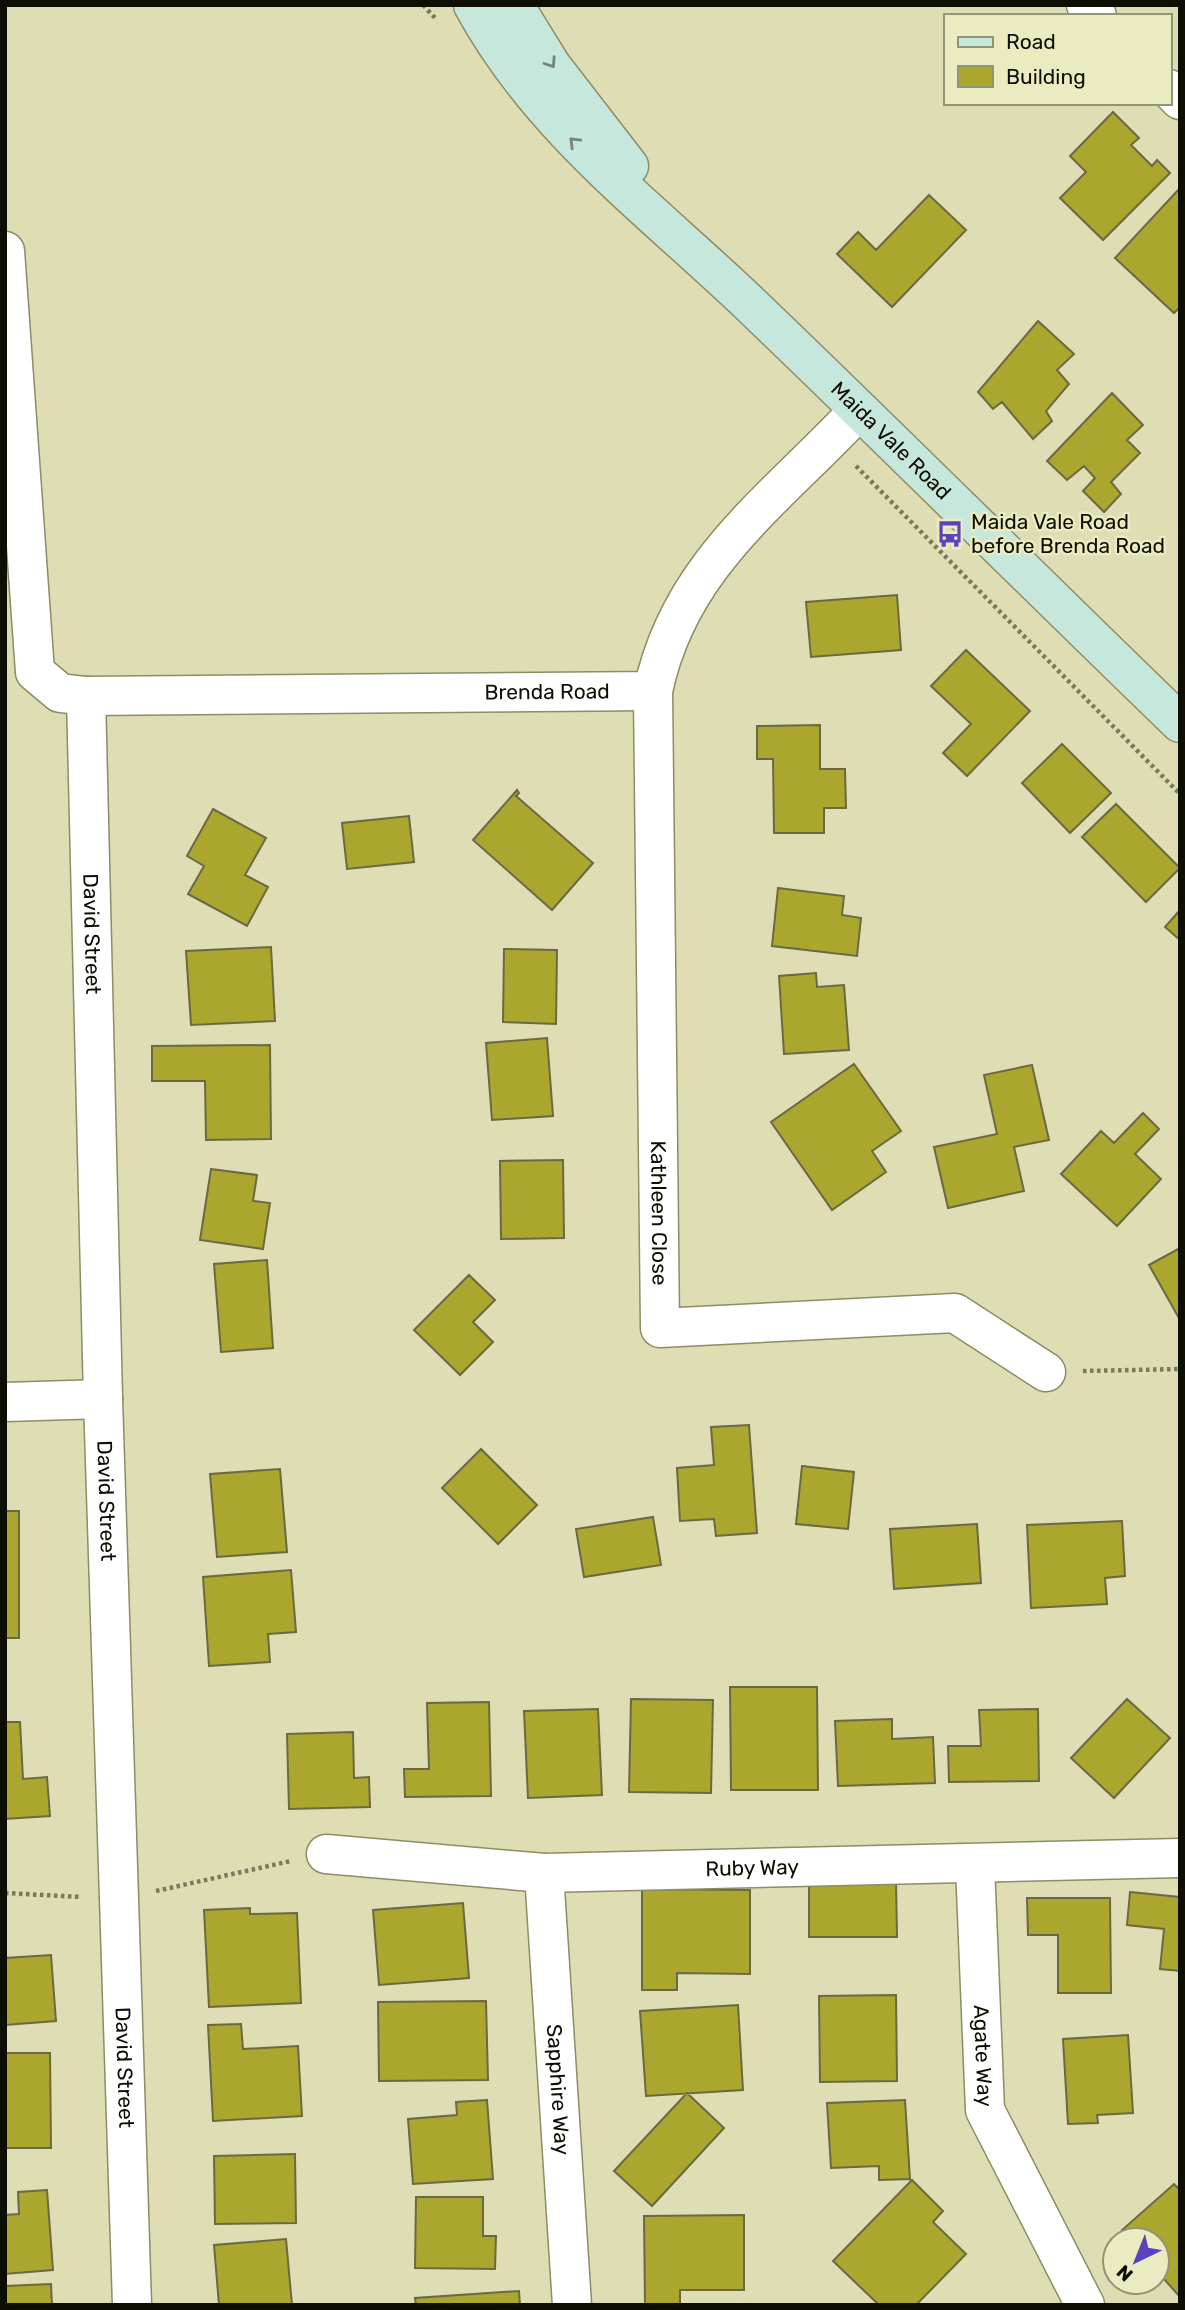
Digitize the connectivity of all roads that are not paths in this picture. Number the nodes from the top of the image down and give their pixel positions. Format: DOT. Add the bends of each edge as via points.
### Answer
graph roads {
  1 [pos="473,5"];
  2 [pos="514,5"];
  3 [pos="5,251"];
  4 [pos="751,304"];
  5 [pos="858,411"];
  6 [pos="653,691"];
  7 [pos="86,696"];
  8 [pos="1180,723"];
  9 [pos="1046,1372"];
  10 [pos="103,1399"];
  11 [pos="5,1402"];
  12 [pos="326,1854"];
  13 [pos="1180,1858"];
  14 [pos="975,1865"];
  15 [pos="544,1873"];
  16 [pos="132,2305"];
  17 [pos="572,2305"];
  18 [pos="1085,2305"];
  4 -- 1 [label="main road, Maida Vale Road, one-way" via="626,194 556,124 517,76"];
  2 -- 4 [label="main road, Maida Vale Road, one-way" via="551,65 603,134"];
  3 -- 7 [label="street, Brenda Road" via="35,672 60,693"];
  4 -- 5 [label="main road, Maida Vale Road"];
  5 -- 6 [label="street" via="720,550 670,629"];
  5 -- 8 [label="main road, Maida Vale Road"];
  6 -- 7 [label="street, Brenda Road"];
  6 -- 9 [label="street, Kathleen Close" via="660,1328 955,1313"];
  7 -- 10 [label="street, David Street"];
  10 -- 11 [label="street"];
  10 -- 16 [label="street, David Street" via="96,1902"];
  12 -- 15 [label="street, Ruby Way"];
  13 -- 14 [label="street, Ruby Way"];
  14 -- 15 [label="street, Ruby Way"];
  14 -- 18 [label="street, Agate Way" via="985,2110"];
  15 -- 17 [label="street, Sapphire Way"];
}
